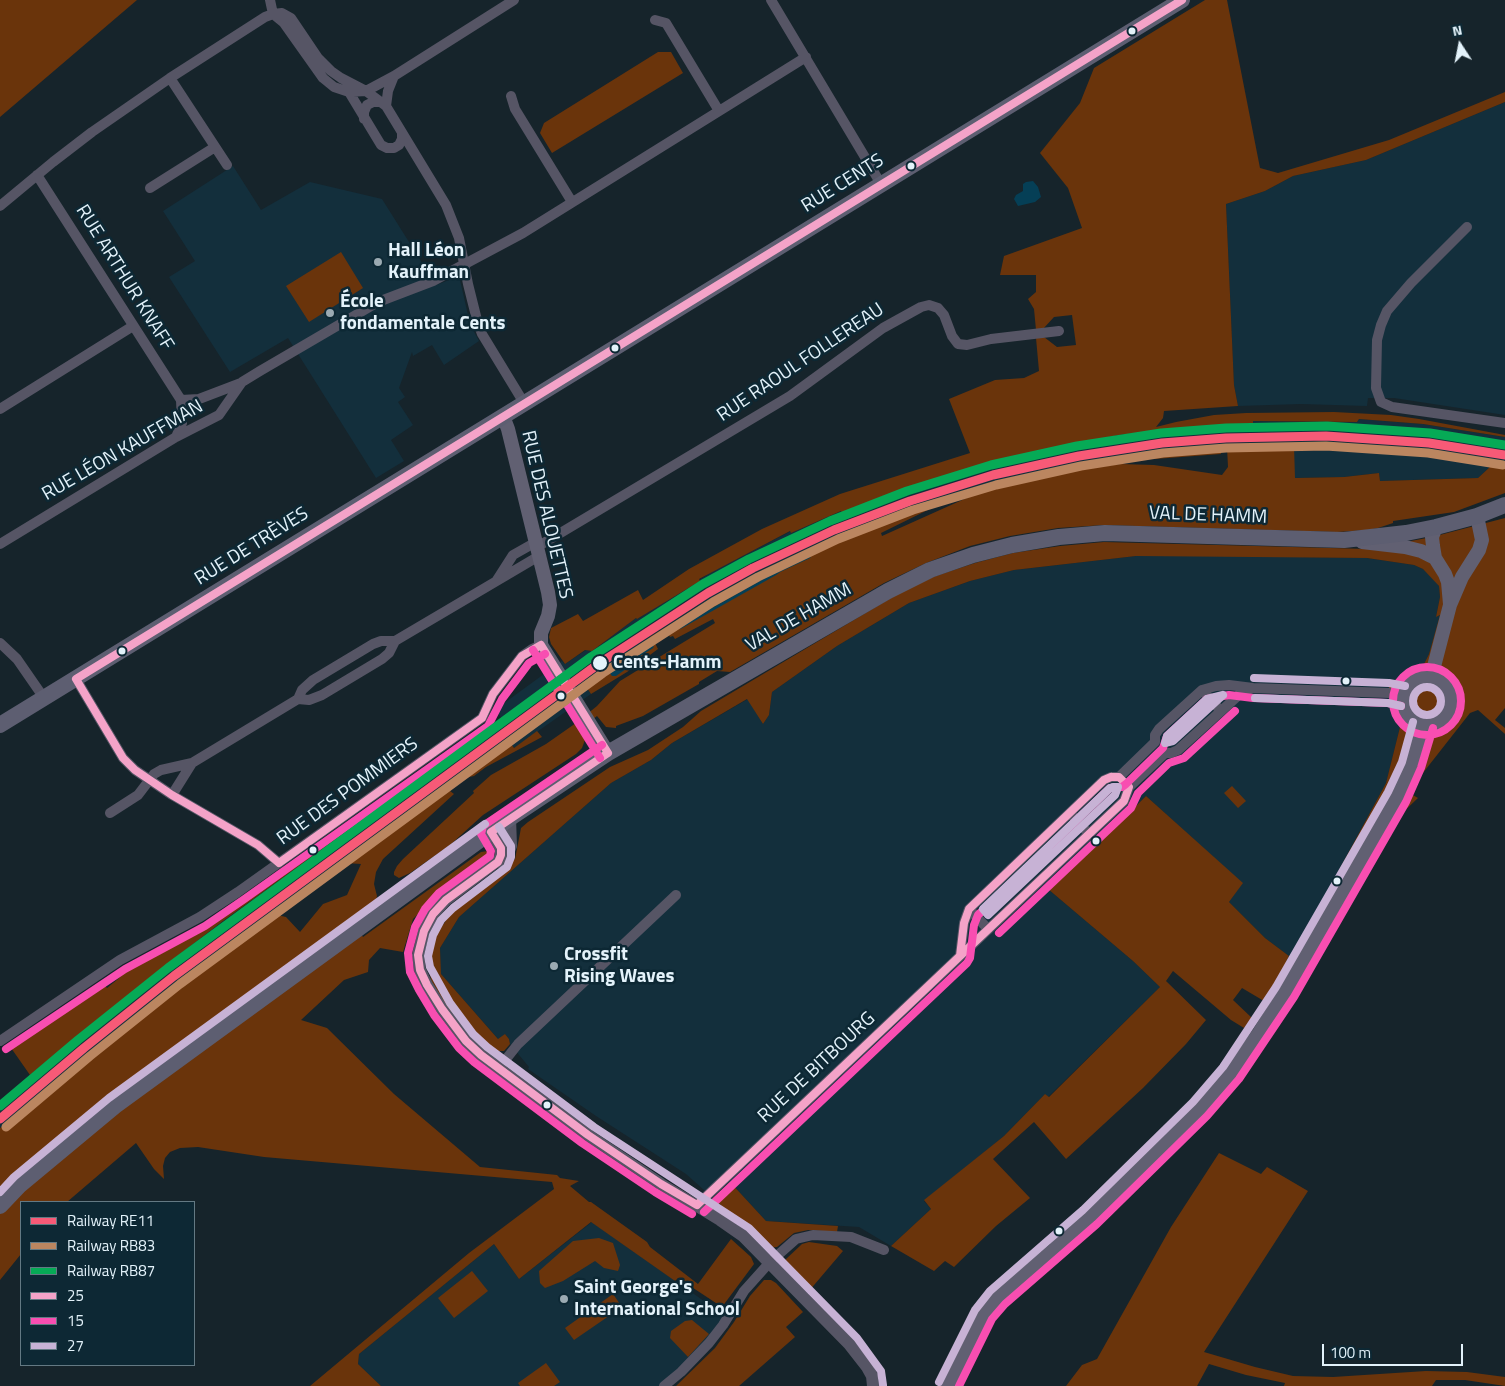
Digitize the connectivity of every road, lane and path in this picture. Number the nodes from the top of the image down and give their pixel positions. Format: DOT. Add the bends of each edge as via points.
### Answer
graph roads {
  1 [pos="270,0"];
  2 [pos="514,0"];
  3 [pos="771,0"];
  4 [pos="1182,0"];
  5 [pos="273,14"];
  6 [pos="655,20"];
  7 [pos="806,57"];
  8 [pos="394,76"];
  9 [pos="170,78"];
  10 [pos="366,91"];
  11 [pos="349,92"];
  12 [pos="511,96"];
  13 [pos="383,104"];
  14 [pos="719,111"];
  15 [pos="364,119"];
  16 [pos="402,133"];
  17 [pos="215,147"];
  18 [pos="227,165"];
  19 [pos="37,175"];
  20 [pos="881,184"];
  21 [pos="150,188"];
  22 [pos="572,202"];
  23 [pos="0,206"];
  24 [pos="1467,227"];
  25 [pos="464,264"];
  26 [pos="133,326"];
  27 [pos="1059,331"];
  28 [pos="242,382"];
  29 [pos="181,400"];
  30 [pos="524,403"];
  31 [pos="0,410"];
  32 [pos="503,416"];
  33 [pos="1505,424"];
  34 [pos="176,437"];
  35 [pos="1505,505"];
  36 [pos="1477,516"];
  37 [pos="1436,527"];
  38 [pos="1344,540"];
  39 [pos="0,544"];
  40 [pos="538,549"];
  41 [pos="1435,558"];
  42 [pos="497,580"];
  43 [pos="1450,605"];
  44 [pos="395,641"];
  45 [pos="0,643"];
  46 [pos="541,645"];
  47 [pos="76,678"];
  48 [pos="1431,678"];
  49 [pos="1253,688"];
  50 [pos="1202,690"];
  51 [pos="1403,696"];
  52 [pos="44,698"];
  53 [pos="298,699"];
  54 [pos="1220,710"];
  55 [pos="0,725"];
  56 [pos="1423,725"];
  57 [pos="1155,742"];
  58 [pos="608,753"];
  59 [pos="1165,753"];
  60 [pos="1136,760"];
  61 [pos="192,763"];
  62 [pos="1147,770"];
  63 [pos="1118,776"];
  64 [pos="149,780"];
  65 [pos="1129,787"];
  66 [pos="172,795"];
  67 [pos="110,812"];
  68 [pos="1070,813"];
  69 [pos="510,818"];
  70 [pos="491,832"];
  71 [pos="1089,834"];
  72 [pos="498,862"];
  73 [pos="279,863"];
  74 [pos="676,895"];
  75 [pos="969,909"];
  76 [pos="988,929"];
  77 [pos="960,956"];
  78 [pos="0,1041"];
  79 [pos="499,1068"];
  80 [pos="697,1205"];
  81 [pos="0,1206"];
  82 [pos="884,1250"];
  83 [pos="770,1262"];
  84 [pos="664,1386"];
  85 [pos="873,1386"];
  86 [pos="948,1386"];
  1 -- 5 [label="street"];
  2 -- 8 [label="street"];
  3 -- 7 [label="street"];
  4 -- 20 [label="main road, RUE CENTS"];
  5 -- 9 [label="street"];
  5 -- 10 [label="street" via="282,13 291,18 323,63 341,78"];
  5 -- 11 [label="street" via="284,23 323,78 334,87"];
  6 -- 14 [label="street" via="666,23"];
  7 -- 14 [label="street, RUE LÉON KAUFFMAN"];
  7 -- 20 [label="street"];
  8 -- 10 [label="street"];
  8 -- 13 [label="street"];
  9 -- 17 [label="street"];
  9 -- 19 [label="street"];
  10 -- 11 [label="street"];
  10 -- 13 [label="street"];
  11 -- 15 [label="street"];
  12 -- 22 [label="street" via="515,109"];
  13 -- 15 [label="street" via="373,102 367,105"];
  13 -- 16 [label="street"];
  14 -- 22 [label="street, RUE LÉON KAUFFMAN"];
  15 -- 16 [label="street" via="381,145 387,148 399,145"];
  16 -- 25 [label="street" via="446,205 459,238"];
  17 -- 18 [label="street"];
  17 -- 21 [label="street"];
  19 -- 23 [label="street"];
  19 -- 26 [label="street, RUE ARTHUR KNAFF"];
  20 -- 30 [label="main road, RUE CENTS"];
  22 -- 25 [label="street, RUE LÉON KAUFFMAN"];
  24 -- 33 [label="street" via="1387,311 1377,340 1376,388 1381,402 1392,407"];
  25 -- 28 [label="street, RUE LÉON KAUFFMAN" via="433,281 378,302"];
  25 -- 30 [label="street" via="482,334"];
  26 -- 29 [label="street, RUE ARTHUR KNAFF"];
  26 -- 31 [label="street"];
  27 -- 40 [label="street, RUE RAOUL FOLLEREAU" via="958,344 938,308 930,305 921,307 883,328 790,396"];
  28 -- 29 [label="street" via="199,399"];
  28 -- 34 [label="street, RUE LÉON KAUFFMAN" via="219,415"];
  29 -- 34 [label="street" via="182,422"];
  30 -- 32 [label="main road, RUE DE TRÈVES"];
  32 -- 40 [label="main road, RUE DES ALOUETTES"];
  32 -- 47 [label="main road, RUE DE TRÈVES"];
  34 -- 39 [label="street, RUE LÉON KAUFFMAN"];
  35 -- 36 [label="main road, VAL DE HAMM"];
  36 -- 37 [label="main road, VAL DE HAMM"];
  36 -- 43 [label="main road" via="1482,540 1479,550"];
  37 -- 38 [label="main road, VAL DE HAMM"];
  37 -- 41 [label="main road" via="1432,537"];
  38 -- 41 [label="main road" via="1404,547"];
  38 -- 58 [label="main road, VAL DE HAMM" via="1104,533 1059,537 973,555 930,570 888,590"];
  40 -- 42 [label="street, RUE RAOUL FOLLEREAU"];
  40 -- 42 [label="street, RUE RAOUL FOLLEREAU" via="512,555"];
  40 -- 46 [label="main road, RUE DES ALOUETTES" via="550,604 541,633"];
  41 -- 43 [label="main road" via="1445,574"];
  42 -- 44 [label="street, RUE RAOUL FOLLEREAU"];
  43 -- 48 [label="main road"];
  44 -- 53 [label="street, RUE RAOUL FOLLEREAU" via="389,639 373,644 313,680"];
  44 -- 53 [label="street, RUE RAOUL FOLLEREAU" via="390,653 322,696"];
  45 -- 52 [label="street" via="17,659"];
  46 -- 58 [label="main road"];
  46 -- 73 [label="street, RUE DES POMMIERS" via="532,648 518,661 493,694 482,718"];
  47 -- 52 [label="main road, RUE DE TRÈVES"];
  47 -- 64 [label="street" via="123,758"];
  48 -- 51 [label="main road" via="1414,681"];
  48 -- 56 [label="main road" via="1444,685 1450,706 1440,721"];
  49 -- 50 [label="street" via="1229,685"];
  49 -- 51 [label="street"];
  49 -- 54 [label="street, RUE DE BITBOURG"];
  50 -- 54 [label="street"];
  50 -- 57 [label="street" via="1159,729"];
  51 -- 56 [label="main road" via="1407,714"];
  52 -- 55 [label="main road, RUE DE TRÈVES"];
  53 -- 61 [label="street, RUE RAOUL FOLLEREAU"];
  54 -- 59 [label="street, RUE DE BITBOURG" via="1178,750"];
  56 -- 86 [label="main road" via="1397,797 1285,992 1231,1073 1200,1109 1101,1206 998,1297 984,1314"];
  57 -- 59 [label="street"];
  57 -- 60 [label="street"];
  58 -- 69 [label="main road, VAL DE HAMM"];
  59 -- 62 [label="street, RUE DE BITBOURG"];
  60 -- 62 [label="street"];
  60 -- 63 [label="street"];
  61 -- 64 [label="street, RUE RAOUL FOLLEREAU" via="161,770"];
  61 -- 66 [label="street, RUE RAOUL FOLLEREAU"];
  62 -- 65 [label="street, RUE DE BITBOURG"];
  63 -- 65 [label="street"];
  63 -- 68 [label="street" via="1104,780"];
  64 -- 66 [label="street"];
  64 -- 67 [label="street, RUE RAOUL FOLLEREAU" via="138,795"];
  65 -- 71 [label="street, RUE DE BITBOURG" via="1124,801"];
  66 -- 73 [label="street" via="258,845"];
  68 -- 71 [label="street"];
  68 -- 75 [label="street"];
  69 -- 70 [label="main road, VAL DE HAMM"];
  69 -- 72 [label="street" via="511,846"];
  70 -- 72 [label="street" via="501,848"];
  70 -- 81 [label="main road, VAL DE HAMM" via="115,1106 20,1185"];
  71 -- 76 [label="street, RUE DE BITBOURG"];
  72 -- 79 [label="street" via="446,900 433,914 424,931 418,955 427,986 442,1009 466,1041"];
  73 -- 78 [label="street, RUE DES POMMIERS" via="200,917 120,960"];
  74 -- 79 [label="street" via="518,1044"];
  75 -- 76 [label="street"];
  75 -- 77 [label="street"];
  76 -- 77 [label="street, RUE DE BITBOURG"];
  77 -- 80 [label="street, RUE DE BITBOURG"];
  79 -- 80 [label="street" via="588,1135"];
  80 -- 83 [label="street" via="743,1236"];
  82 -- 83 [label="street" via="851,1237 813,1235 796,1239"];
  83 -- 84 [label="street" via="744,1291 709,1343"];
  83 -- 85 [label="street" via="868,1367"];
}
